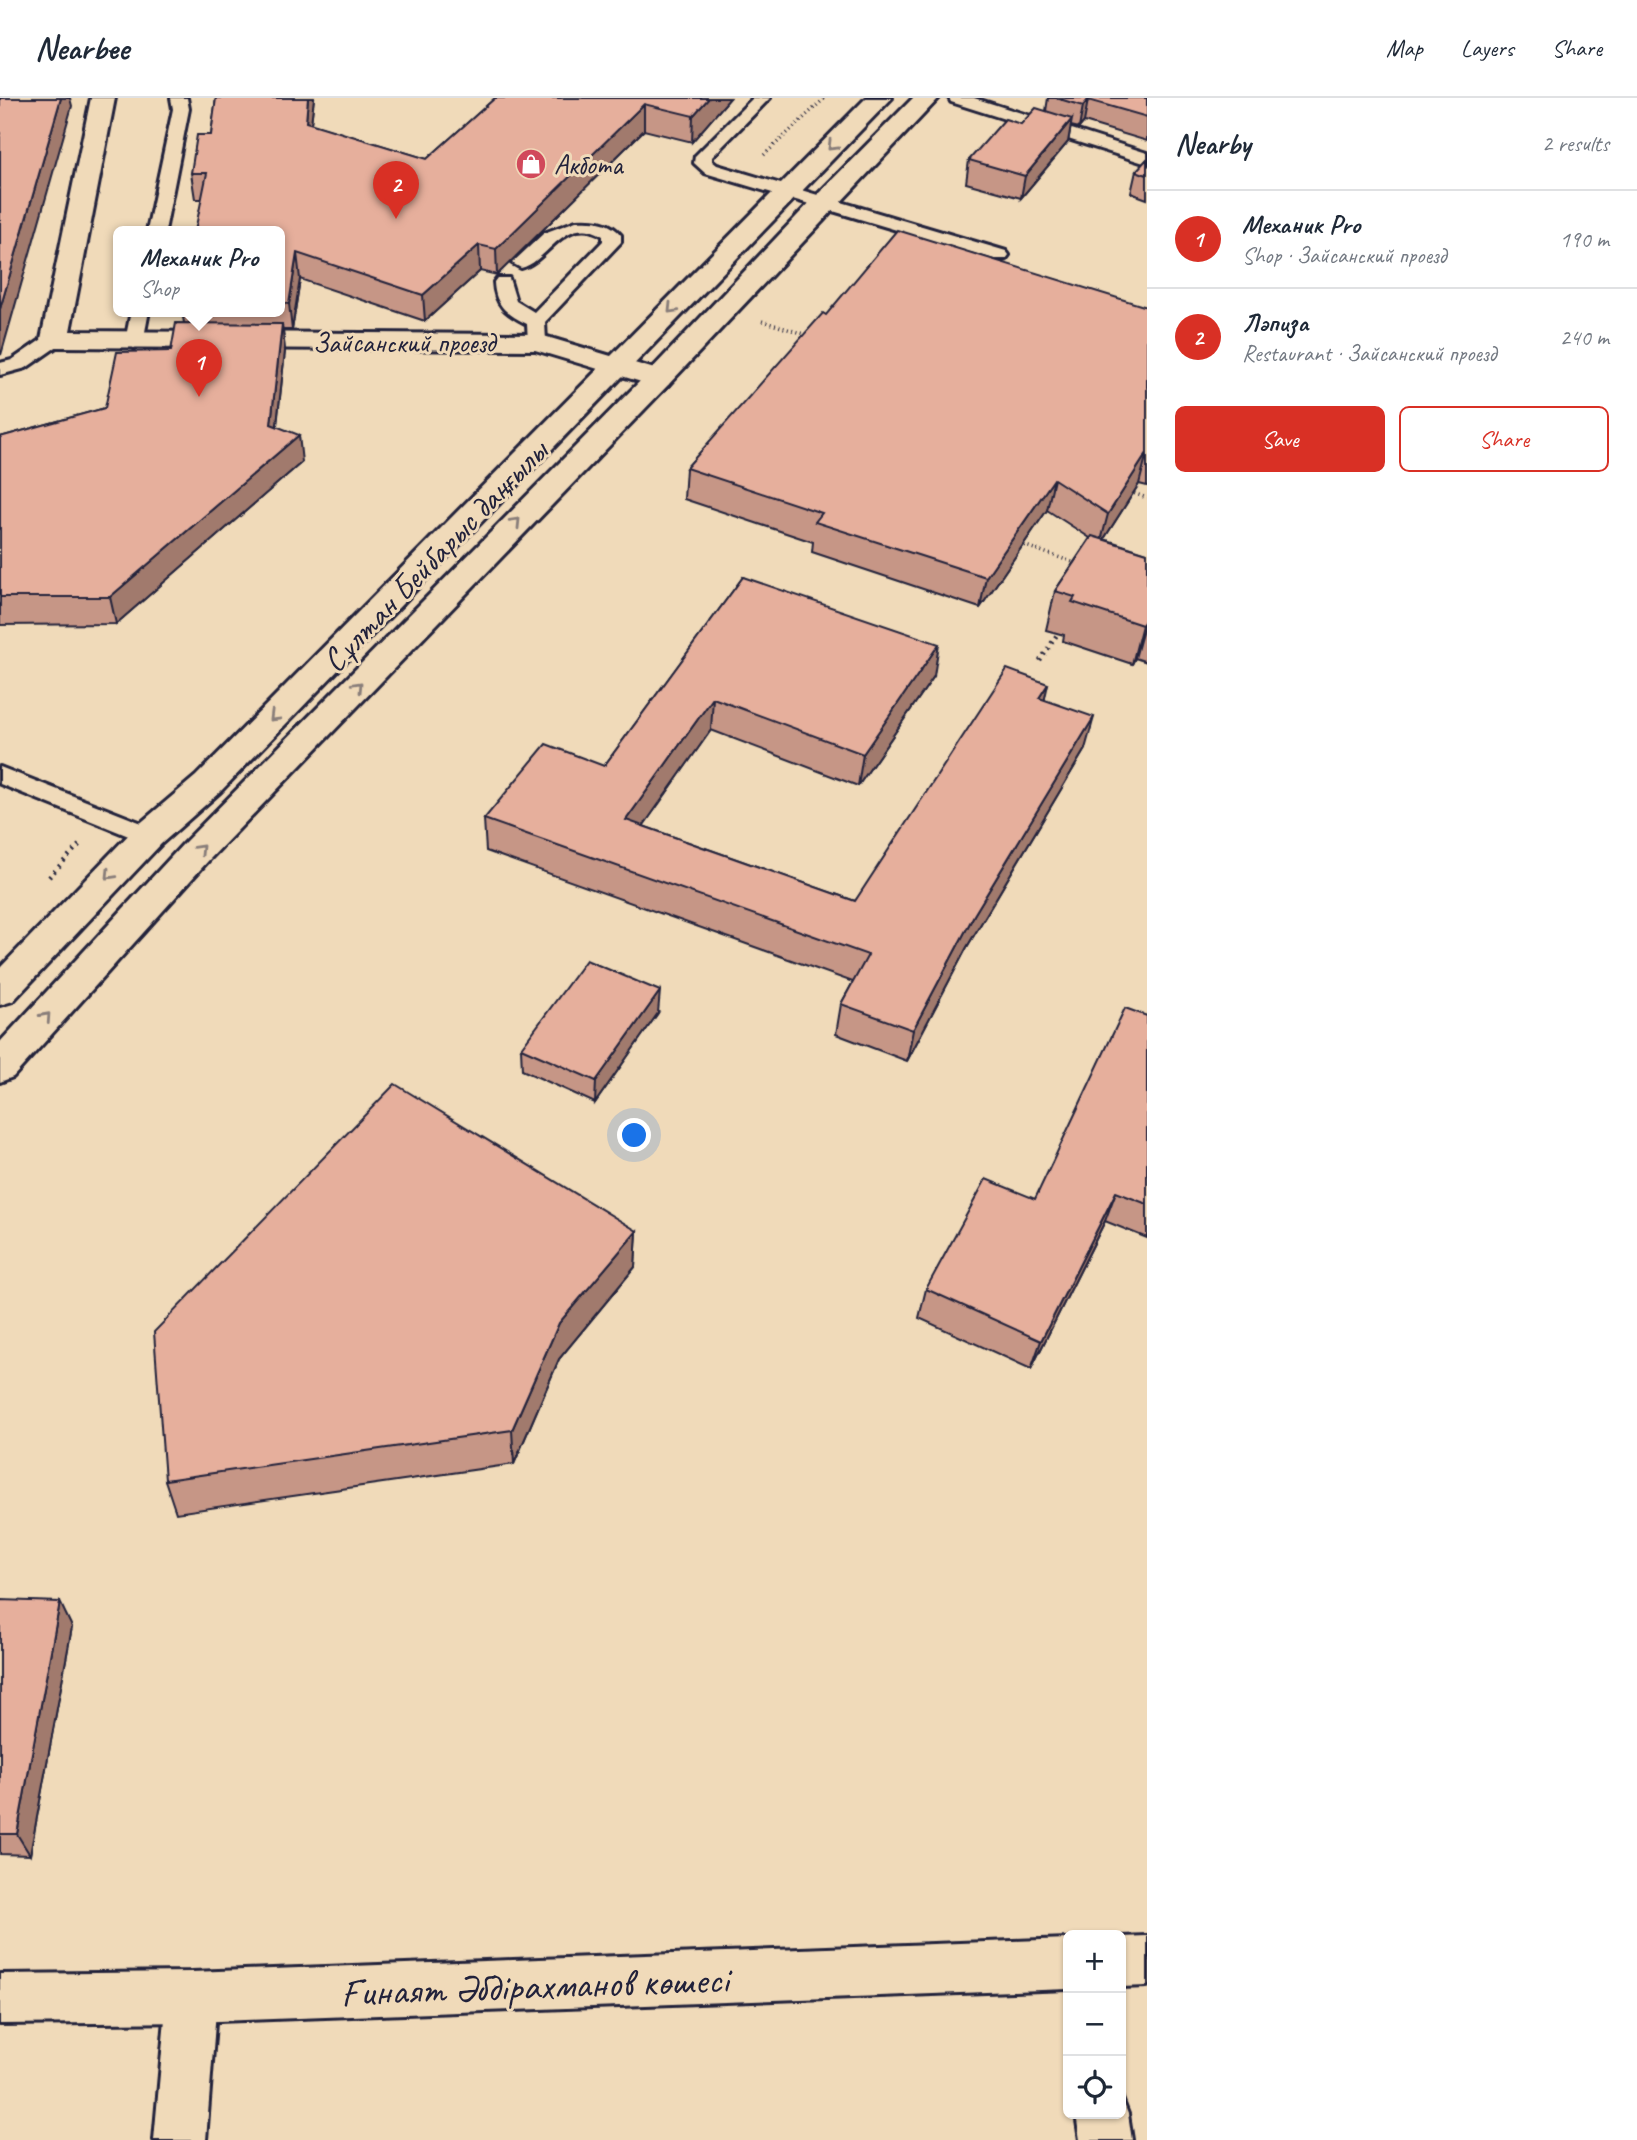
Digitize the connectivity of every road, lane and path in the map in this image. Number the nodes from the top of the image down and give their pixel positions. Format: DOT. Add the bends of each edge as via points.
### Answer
graph roads {
  1 [pos="103,98"];
  2 [pos="179,98"];
  3 [pos="762,98"];
  4 [pos="880,98"];
  5 [pos="927,98"];
  6 [pos="957,98"];
  7 [pos="1147,159"];
  8 [pos="786,191"];
  9 [pos="824,202"];
  10 [pos="157,226"];
  11 [pos="1000,256"];
  12 [pos="521,263"];
  13 [pos="503,282"];
  14 [pos="139,317"];
  15 [pos="758,319"];
  16 [pos="537,332"];
  17 [pos="811,336"];
  18 [pos="55,339"];
  19 [pos="134,342"];
  20 [pos="615,368"];
  21 [pos="0,369"];
  22 [pos="658,379"];
  23 [pos="1121,489"];
  24 [pos="1147,498"];
  25 [pos="1018,544"];
  26 [pos="1084,565"];
  27 [pos="1062,626"];
  28 [pos="1040,660"];
  29 [pos="0,775"];
  30 [pos="149,835"];
  31 [pos="0,991"];
  32 [pos="0,1067"];
  33 [pos="1147,1961"];
  34 [pos="1126,1962"];
  35 [pos="1063,1964"];
  36 [pos="192,1997"];
  37 [pos="0,1999"];
  38 [pos="1103,2119"];
  39 [pos="180,2140"];
  40 [pos="1106,2140"];
  1 -- 18 [label="main road"];
  2 -- 10 [label="lane" via="181,109"];
  3 -- 8 [label="lane" via="704,156 703,163"];
  4 -- 8 [label="main road, Сұлтан Бейбарыс даңғылы, one-way"];
  5 -- 9 [label="main road, Сұлтан Бейбарыс даңғылы"];
  6 -- 7 [label="lane"];
  8 -- 9 [label="lane"];
  8 -- 20 [label="main road, Сұлтан Бейбарыс даңғылы, one-way"];
  9 -- 11 [label="lane"];
  9 -- 22 [label="main road, Сұлтан Бейбарыс даңғылы"];
  12 -- 16 [label="lane" via="564,228 595,226 611,235 612,242"];
  13 -- 16 [label="lane" via="502,295 508,306"];
  14 -- 19 [label="lane"];
  15 -- 17 [label="path"];
  16 -- 19 [label="main road, Зайсанский проезд"];
  16 -- 20 [label="main road, Зайсанский проезд"];
  18 -- 19 [label="main road, Зайсанский проезд"];
  18 -- 21 [label="lane" via="19,364"];
  20 -- 22 [label="main road, Зайсанский проезд"];
  20 -- 30 [label="main road, Сұлтан Бейбарыс даңғылы, one-way" via="227,764"];
  32 -- 22 [label="main road, Сұлтан Бейбарыс даңғылы, one-way" via="196,852"];
  23 -- 24 [label="path"];
  25 -- 26 [label="path"];
  27 -- 28 [label="path"];
  29 -- 30 [label="lane"];
  30 -- 31 [label="main road, Сұлтан Бейбарыс даңғылы, one-way"];
  33 -- 34 [label="main road"];
  35 -- 36 [label="main road, Ғинаят Әбдірахманов көшесі"];
  36 -- 37 [label="main road, Ғинаят Әбдірахманов көшесі"];
  36 -- 39 [label="main road"];
  38 -- 40 [label="main road"];
}
